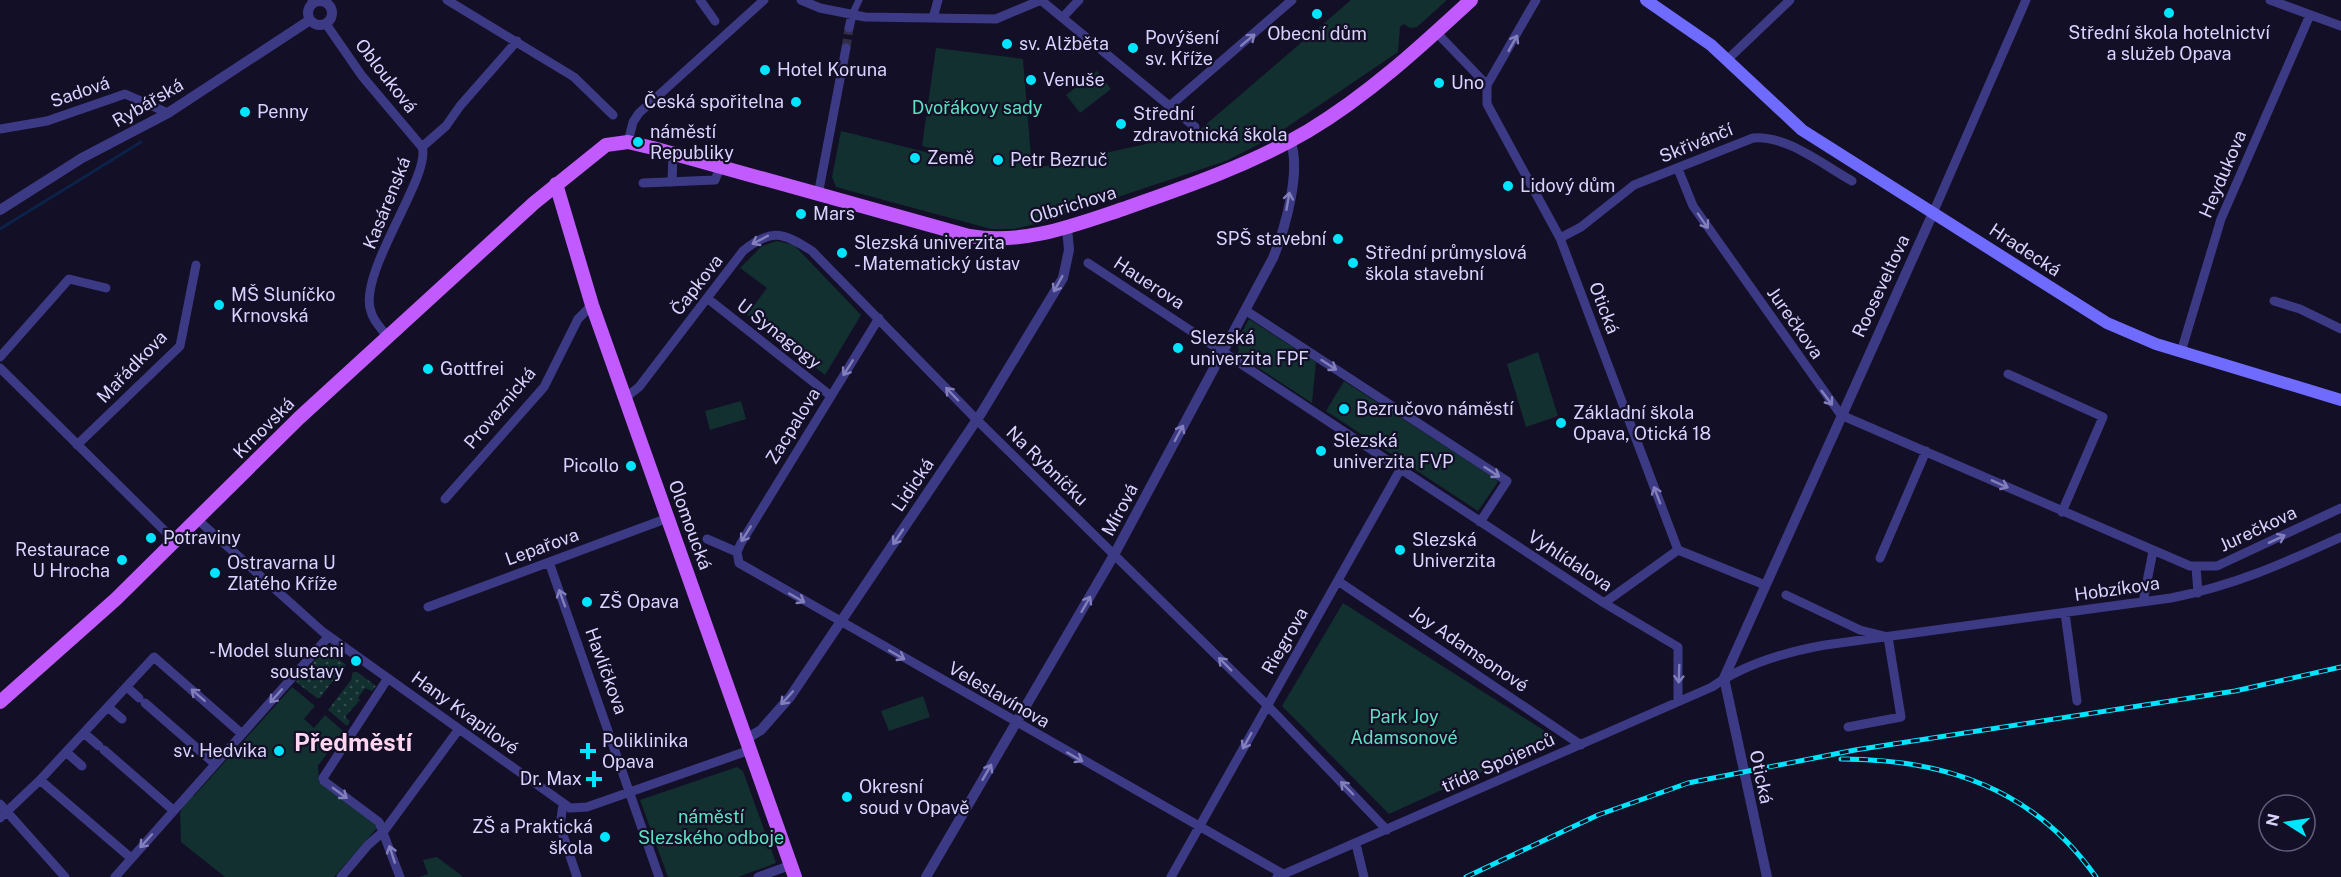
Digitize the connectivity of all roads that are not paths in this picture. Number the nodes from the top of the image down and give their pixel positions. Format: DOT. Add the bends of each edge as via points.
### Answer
graph roads {
  1 [pos="447,0"];
  2 [pos="700,0"];
  3 [pos="764,0"];
  4 [pos="801,0"];
  5 [pos="859,0"];
  6 [pos="938,0"];
  7 [pos="1042,0"];
  8 [pos="1079,0"];
  9 [pos="1292,0"];
  10 [pos="1471,0"];
  11 [pos="1536,0"];
  12 [pos="1646,0"];
  13 [pos="1790,0"];
  14 [pos="2026,0"];
  15 [pos="2270,0"];
  16 [pos="313,1"];
  17 [pos="330,2"];
  18 [pos="852,15"];
  19 [pos="2310,15"];
  20 [pos="1063,17"];
  21 [pos="933,18"];
  22 [pos="310,20"];
  23 [pos="715,21"];
  24 [pos="326,24"];
  25 [pos="2341,26"];
  26 [pos="849,28"];
  27 [pos="1436,32"];
  28 [pos="517,41"];
  29 [pos="846,48"];
  30 [pos="1727,60"];
  31 [pos="1488,85"];
  32 [pos="1171,105"];
  33 [pos="168,113"];
  34 [pos="613,115"];
  35 [pos="1195,127"];
  36 [pos="0,129"];
  37 [pos="1290,140"];
  38 [pos="628,142"];
  39 [pos="422,147"];
  40 [pos="673,154"];
  41 [pos="720,168"];
  42 [pos="1678,169"];
  43 [pos="1852,181"];
  44 [pos="672,182"];
  45 [pos="643,183"];
  46 [pos="556,184"];
  47 [pos="819,195"];
  48 [pos="0,210"];
  49 [pos="1933,213"];
  50 [pos="1067,228"];
  51 [pos="1560,238"];
  52 [pos="812,251"];
  53 [pos="1088,263"];
  54 [pos="196,265"];
  55 [pos="106,288"];
  56 [pos="707,298"];
  57 [pos="2274,301"];
  58 [pos="592,305"];
  59 [pos="1245,310"];
  60 [pos="879,318"];
  61 [pos="2341,329"];
  62 [pos="387,336"];
  63 [pos="1223,351"];
  64 [pos="2181,352"];
  65 [pos="0,357"];
  66 [pos="0,368"];
  67 [pos="2008,374"];
  68 [pos="831,396"];
  69 [pos="625,398"];
  70 [pos="2341,400"];
  71 [pos="1840,415"];
  72 [pos="977,420"];
  73 [pos="77,445"];
  74 [pos="1926,451"];
  75 [pos="1400,470"];
  76 [pos="445,499"];
  77 [pos="2341,508"];
  78 [pos="2062,512"];
  79 [pos="668,519"];
  80 [pos="198,520"];
  81 [pos="1480,522"];
  82 [pos="2341,537"];
  83 [pos="707,539"];
  84 [pos="176,542"];
  85 [pos="1678,550"];
  86 [pos="2153,551"];
  87 [pos="737,552"];
  88 [pos="1114,555"];
  89 [pos="1880,558"];
  90 [pos="549,562"];
  91 [pos="2196,567"];
  92 [pos="1338,581"];
  93 [pos="1765,585"];
  94 [pos="2198,593"];
  95 [pos="1786,595"];
  96 [pos="2143,602"];
  97 [pos="1604,603"];
  98 [pos="428,607"];
  99 [pos="2065,613"];
  100 [pos="840,622"];
  101 [pos="329,636"];
  102 [pos="1888,637"];
  103 [pos="388,678"];
  104 [pos="1724,678"];
  105 [pos="127,687"];
  106 [pos="1678,701"];
  107 [pos="2077,701"];
  108 [pos="0,702"];
  109 [pos="1267,705"];
  110 [pos="108,707"];
  111 [pos="122,720"];
  112 [pos="1016,724"];
  113 [pos="1848,727"];
  114 [pos="459,729"];
  115 [pos="84,733"];
  116 [pos="242,734"];
  117 [pos="748,745"];
  118 [pos="1581,745"];
  119 [pos="66,752"];
  120 [pos="215,764"];
  121 [pos="82,766"];
  122 [pos="40,780"];
  123 [pos="631,792"];
  124 [pos="0,804"];
  125 [pos="563,804"];
  126 [pos="173,810"];
  127 [pos="3,815"];
  128 [pos="1200,828"];
  129 [pos="1387,830"];
  130 [pos="384,831"];
  131 [pos="1356,844"];
  132 [pos="131,858"];
  133 [pos="793,871"];
  134 [pos="1280,876"];
  135 [pos="65,877"];
  136 [pos="115,877"];
  137 [pos="341,877"];
  138 [pos="400,877"];
  139 [pos="577,877"];
  140 [pos="659,877"];
  141 [pos="758,877"];
  142 [pos="926,877"];
  143 [pos="1171,877"];
  144 [pos="1364,877"];
  145 [pos="1767,877"];
  1 -- 28 [label="street"];
  2 -- 23 [label="street"];
  3 -- 38 [label="street" via="639,113"];
  4 -- 18 [label="street"];
  5 -- 18 [label="street"];
  6 -- 21 [label="street"];
  7 -- 20 [label="street"];
  7 -- 21 [label="street" via="996,19"];
  8 -- 20 [label="street"];
  32 -- 9 [label="street, one-way"];
  10 -- 27 [label="main road, Olbrichova"];
  31 -- 11 [label="street, one-way"];
  12 -- 30 [label="main road, Hradecká"];
  13 -- 30 [label="street"];
  14 -- 49 [label="street, Rooseveltova"];
  15 -- 19 [label="street"];
  16 -- 17 [label="street"];
  16 -- 22 [label="street" via="308,10"];
  17 -- 24 [label="street" via="333,12"];
  18 -- 21 [label="street"];
  18 -- 26 [label="street"];
  19 -- 25 [label="street"];
  19 -- 64 [label="street, Heydukova" via="2221,219"];
  20 -- 32 [label="street"];
  22 -- 24 [label="street" via="316,25"];
  22 -- 33 [label="street, Rybářská"];
  24 -- 39 [label="street, Oblouková" via="357,70"];
  27 -- 31 [label="street"];
  27 -- 37 [label="main road, Olbrichova" via="1355,100"];
  28 -- 34 [label="street" via="574,77"];
  28 -- 39 [label="street, Kasárenská" via="446,126"];
  29 -- 47 [label="street"];
  30 -- 49 [label="main road, Hradecká" via="1802,130"];
  31 -- 51 [label="street, Otická" via="1488,104"];
  32 -- 35 [label="street"];
  33 -- 36 [label="street, Sadová" via="124,94 47,121"];
  33 -- 48 [label="street, Rybářská" via="82,158"];
  37 -- 50 [label="main road, Olbrichova" via="1203,180"];
  59 -- 37 [label="street, Mírová, one-way" via="1281,240 1296,160"];
  38 -- 40 [label="main road, Olbrichova"];
  38 -- 46 [label="main road" via="602,147"];
  39 -- 62 [label="street, Kasárenská" via="424,160 399,213 369,296 372,315"];
  40 -- 41 [label="main road, Olbrichova"];
  40 -- 44 [label="street"];
  41 -- 44 [label="street" via="716,180"];
  41 -- 47 [label="main road, Olbrichova"];
  42 -- 43 [label="street, Skřivánčí" via="1762,137 1794,148"];
  42 -- 51 [label="street, Skřivánčí" via="1634,185 1581,227"];
  42 -- 71 [label="street, Jurečkova, one-way" via="1693,206"];
  44 -- 45 [label="street"];
  46 -- 58 [label="main road, Olomoucká"];
  46 -- 62 [label="main road, Krnovská"];
  47 -- 50 [label="main road, Olbrichova" via="981,238 1026,238"];
  49 -- 64 [label="main road, Hradecká" via="2107,323"];
  49 -- 71 [label="street, Rooseveltova"];
  50 -- 72 [label="street, Lidická, one-way" via="1069,250 1063,278"];
  85 -- 51 [label="street, Otická, one-way"];
  52 -- 56 [label="street, Čapkova, one-way" via="791,237 774,234 759,238 743,251"];
  52 -- 60 [label="street, Na Rybníčku"];
  53 -- 63 [label="street, Hauerova"];
  54 -- 73 [label="street, Mařádkova" via="180,346"];
  55 -- 65 [label="street" via="69,279"];
  56 -- 68 [label="street, U Synagogy"];
  56 -- 69 [label="street, Čapkova" via="639,387"];
  57 -- 61 [label="street"];
  58 -- 69 [label="main road, Olomoucká"];
  58 -- 76 [label="street, Provaznická" via="578,319 544,387"];
  59 -- 63 [label="street, Mírová"];
  59 -- 81 [label="street, one-way" via="1507,481"];
  60 -- 68 [label="street, Zacpalova, one-way"];
  72 -- 60 [label="street, Na Rybníčku, one-way"];
  62 -- 80 [label="main road, Krnovská"];
  63 -- 75 [label="street"];
  88 -- 63 [label="street, Mírová, one-way"];
  64 -- 70 [label="main road, Hradecká"];
  66 -- 73 [label="street"];
  67 -- 78 [label="street" via="2103,417"];
  68 -- 87 [label="street, Zacpalova, one-way"];
  69 -- 79 [label="main road, Olomoucká"];
  71 -- 74 [label="street, Jurečkova"];
  71 -- 93 [label="street, Rooseveltova"];
  72 -- 88 [label="street, Na Rybníčku"];
  72 -- 100 [label="street, Lidická, one-way"];
  73 -- 84 [label="street"];
  74 -- 78 [label="street, Jurečkova, one-way"];
  74 -- 89 [label="street"];
  75 -- 81 [label="street, Vyhlídalova"];
  75 -- 92 [label="street, Riegrova"];
  91 -- 77 [label="street, Jurečkova, one-way" via="2217,566"];
  78 -- 86 [label="street, Jurečkova"];
  79 -- 90 [label="street, Lepařova"];
  79 -- 117 [label="main road, Olomoucká"];
  80 -- 84 [label="main road, Krnovská"];
  80 -- 101 [label="street, Hany Kvapilové"];
  81 -- 97 [label="street, Vyhlídalova"];
  82 -- 94 [label="street, Hobzíkova" via="2235,583"];
  83 -- 87 [label="street, Veleslavínova"];
  84 -- 108 [label="main road, Krnovská"];
  85 -- 93 [label="street"];
  85 -- 97 [label="street"];
  86 -- 91 [label="street, Jurečkova"];
  86 -- 96 [label="street"];
  87 -- 100 [label="street, Veleslavínova, one-way" via="741,566"];
  109 -- 88 [label="street, Na Rybníčku, one-way"];
  112 -- 88 [label="street, Mírová, one-way"];
  90 -- 98 [label="street, Lepařova"];
  123 -- 90 [label="street, Havlíčkova, one-way"];
  91 -- 94 [label="street"];
  92 -- 109 [label="street, Riegrova"];
  92 -- 118 [label="street, Joy Adamsonové"];
  93 -- 104 [label="street"];
  94 -- 96 [label="street, Hobzíkova"];
  95 -- 102 [label="street, Hobzíkova" via="1860,630"];
  96 -- 99 [label="street, Hobzíkova"];
  97 -- 106 [label="street, Vyhlídalova, one-way" via="1678,647"];
  99 -- 102 [label="street, Hobzíkova"];
  99 -- 107 [label="street"];
  100 -- 112 [label="street, Veleslavínova, one-way"];
  100 -- 117 [label="street, Lidická, one-way" via="790,697"];
  101 -- 103 [label="street, Hany Kvapilové"];
  101 -- 116 [label="street, one-way"];
  102 -- 104 [label="street, Hobzíkova" via="1796,650"];
  102 -- 113 [label="street" via="1901,717"];
  103 -- 114 [label="street, Hany Kvapilové"];
  103 -- 130 [label="street, one-way" via="323,778 379,822"];
  104 -- 106 [label="street, třída Spojenců"];
  104 -- 145 [label="street, Otická"];
  105 -- 110 [label="street"];
  116 -- 105 [label="street, one-way" via="154,657"];
  105 -- 120 [label="street"];
  106 -- 118 [label="street, třída Spojenců"];
  109 -- 128 [label="street, Riegrova, one-way"];
  129 -- 109 [label="street, Na Rybníčku, one-way"];
  110 -- 111 [label="street"];
  110 -- 115 [label="street"];
  112 -- 128 [label="street, Veleslavínova, one-way"];
  142 -- 112 [label="street, Mírová, one-way"];
  114 -- 125 [label="street, Hany Kvapilové"];
  114 -- 130 [label="street"];
  115 -- 119 [label="street"];
  115 -- 126 [label="street"];
  116 -- 120 [label="street"];
  117 -- 123 [label="street"];
  117 -- 133 [label="main road, Olomoucká"];
  118 -- 129 [label="street, třída Spojenců"];
  119 -- 121 [label="street"];
  119 -- 122 [label="street"];
  120 -- 126 [label="street"];
  122 -- 127 [label="street"];
  122 -- 132 [label="street"];
  123 -- 125 [label="street" via="581,809"];
  123 -- 140 [label="street, Havlíčkova"];
  124 -- 127 [label="street"];
  125 -- 139 [label="street" via="560,826"];
  126 -- 132 [label="street, one-way"];
  127 -- 135 [label="street"];
  128 -- 134 [label="street, Veleslavínova"];
  128 -- 143 [label="street, Riegrova"];
  129 -- 131 [label="street, třída Spojenců"];
  130 -- 137 [label="street"];
  138 -- 130 [label="street, one-way"];
  131 -- 134 [label="street, třída Spojenců"];
  131 -- 144 [label="street"];
  132 -- 136 [label="street"];
  133 -- 141 [label="street"];
}
